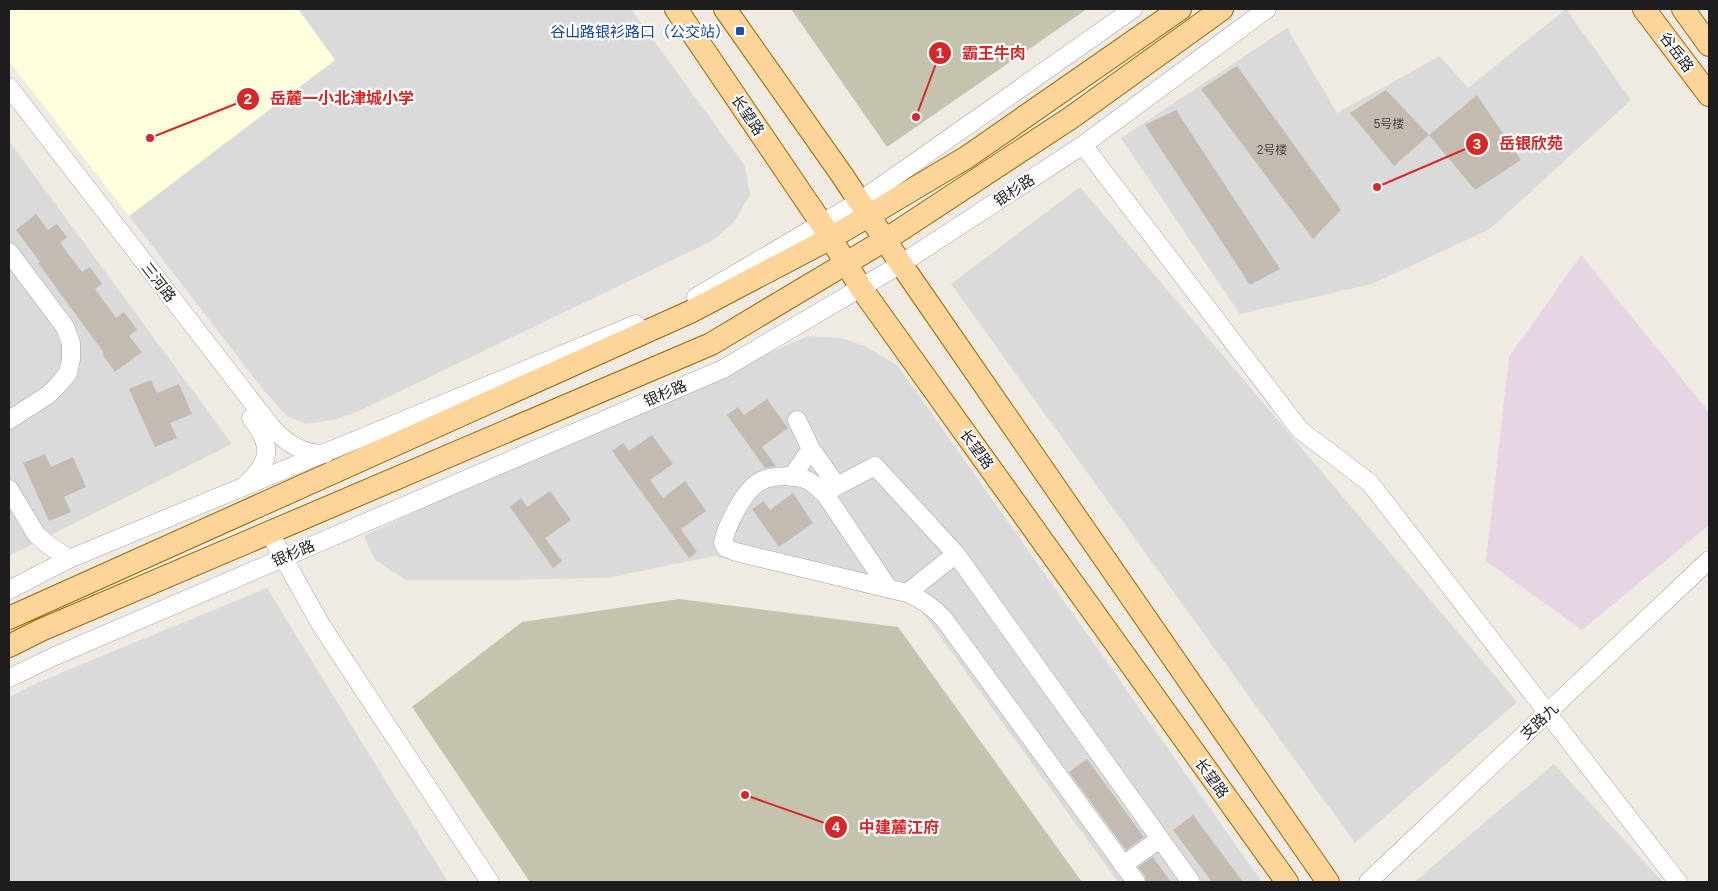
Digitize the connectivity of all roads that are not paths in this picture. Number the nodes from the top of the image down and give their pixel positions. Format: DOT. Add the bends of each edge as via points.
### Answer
graph roads {
  1 [pos="676,9"];
  2 [pos="725,9"];
  3 [pos="1133,9"];
  4 [pos="1180,9"];
  5 [pos="1222,9"];
  6 [pos="1267,9"];
  7 [pos="1644,9"];
  8 [pos="1683,9"];
  9 [pos="1709,45"];
  10 [pos="9,87"];
  11 [pos="1709,95"];
  12 [pos="9,105"];
  13 [pos="1083,145"];
  14 [pos="865,209"];
  15 [pos="826,231"];
  16 [pos="885,240"];
  17 [pos="9,252"];
  18 [pos="847,263"];
  19 [pos="901,264"];
  20 [pos="861,288"];
  21 [pos="9,420"];
  22 [pos="797,420"];
  23 [pos="811,448"];
  24 [pos="325,454"];
  25 [pos="792,477"];
  26 [pos="240,488"];
  27 [pos="9,489"];
  28 [pos="831,490"];
  29 [pos="269,532"];
  30 [pos="956,554"];
  31 [pos="283,558"];
  32 [pos="69,559"];
  33 [pos="1709,560"];
  34 [pos="889,589"];
  35 [pos="9,590"];
  36 [pos="907,593"];
  37 [pos="9,618"];
  38 [pos="9,646"];
  39 [pos="9,678"];
  40 [pos="1547,714"];
  41 [pos="1160,839"];
  42 [pos="1124,865"];
  43 [pos="490,882"];
  44 [pos="1136,882"];
  45 [pos="1191,882"];
  46 [pos="1287,882"];
  47 [pos="1328,882"];
  48 [pos="1368,882"];
  49 [pos="1678,882"];
  1 -- 15 [label="main road, 长望路"];
  2 -- 14 [label="main road"];
  3 -- 14 [label="street"];
  4 -- 14 [label="main road" via="967,157"];
  5 -- 16 [label="main road, 银杉路" via="1072,117"];
  6 -- 13 [label="street, 银杉路"];
  7 -- 11 [label="main road, 谷岳路"];
  8 -- 9 [label="main road"];
  10 -- 24 [label="street, 三河路" via="273,429 304,451"];
  12 -- 26 [label="street, 三河路" via="266,440 266,453 258,472"];
  13 -- 19 [label="street, 银杉路"];
  13 -- 40 [label="street" via="1300,430 1370,483"];
  14 -- 15 [label="main road"];
  14 -- 16 [label="main road"];
  15 -- 18 [label="main road, 长望路"];
  15 -- 24 [label="street" via="689,302"];
  15 -- 37 [label="main road" via="690,312"];
  16 -- 18 [label="main road, 银杉路"];
  16 -- 19 [label="main road"];
  17 -- 21 [label="street" via="65,327 71,343 68,373 48,395"];
  18 -- 20 [label="main road, 长望路"];
  18 -- 29 [label="main road, 银杉路" via="711,344"];
  19 -- 20 [label="street, 银杉路"];
  19 -- 47 [label="main road"];
  20 -- 31 [label="street, 银杉路" via="723,369"];
  20 -- 46 [label="main road, 长望路"];
  22 -- 23 [label="street"];
  23 -- 25 [label="street"];
  23 -- 28 [label="street"];
  24 -- 26 [label="street"];
  25 -- 28 [label="street"];
  25 -- 34 [label="street" via="770,478 754,486 725,531 723,543 726,548"];
  26 -- 32 [label="street"];
  27 -- 32 [label="street" via="36,534"];
  28 -- 30 [label="street" via="875,466"];
  28 -- 34 [label="street"];
  29 -- 31 [label="street"];
  29 -- 38 [label="main road, 银杉路"];
  30 -- 36 [label="street"];
  30 -- 41 [label="street"];
  31 -- 39 [label="street, 银杉路"];
  31 -- 43 [label="street" via="321,625"];
  32 -- 35 [label="street"];
  33 -- 40 [label="street, 支路九"];
  34 -- 36 [label="street"];
  36 -- 42 [label="street" via="922,599 944,619"];
  40 -- 48 [label="street, 支路九"];
  40 -- 49 [label="street"];
  41 -- 42 [label="street"];
  41 -- 45 [label="street"];
  42 -- 44 [label="street"];
}
